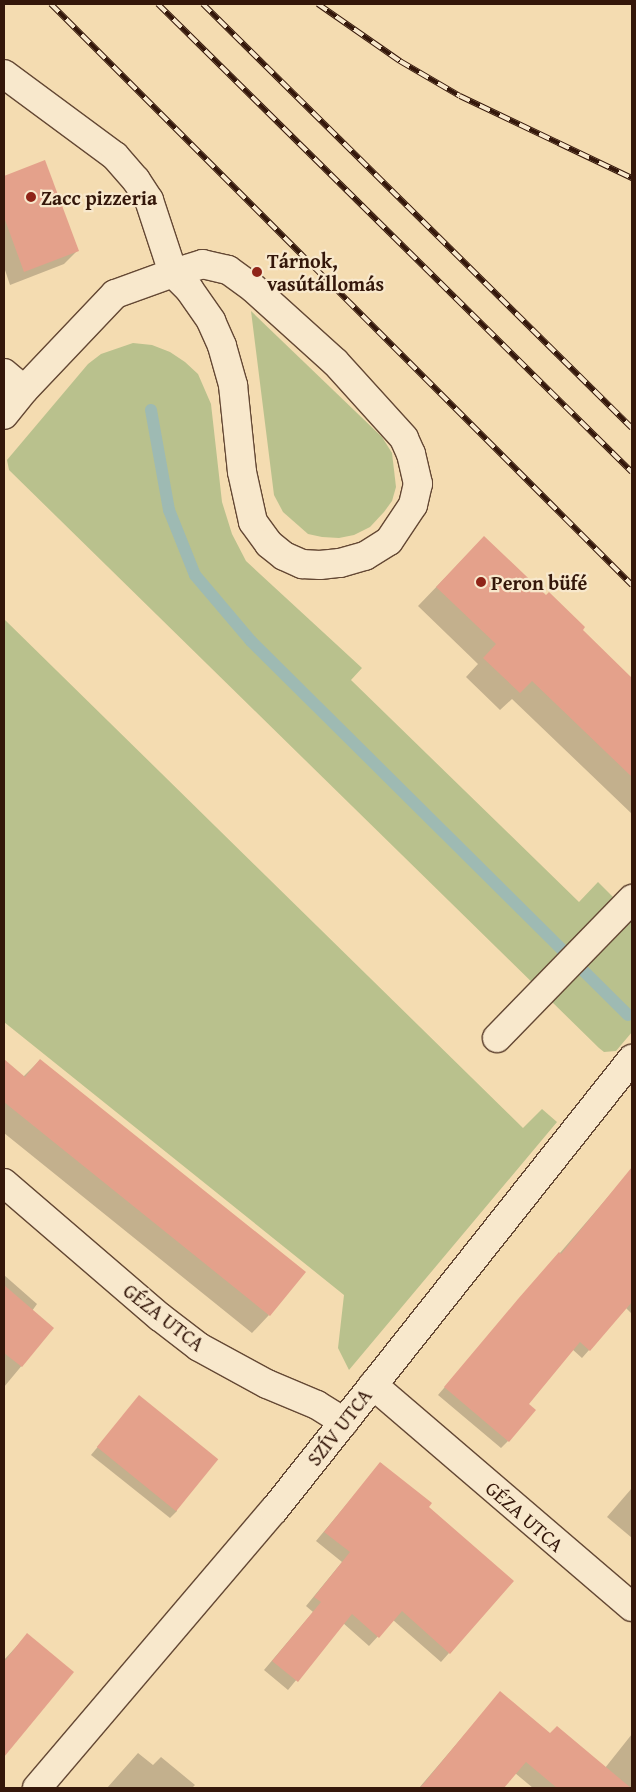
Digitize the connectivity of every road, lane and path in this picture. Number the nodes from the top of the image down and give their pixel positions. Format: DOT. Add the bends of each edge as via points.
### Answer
graph roads {
  1 [pos="4,74"];
  2 [pos="173,273"];
  3 [pos="14,382"];
  4 [pos="4,415"];
  5 [pos="632,899"];
  6 [pos="496,1038"];
  7 [pos="632,1059"];
  8 [pos="4,1183"];
  9 [pos="373,1385"];
  10 [pos="344,1422"];
  11 [pos="632,1607"];
  12 [pos="37,1788"];
  1 -- 2 [label="street" via="115,156 136,180 149,200"];
  2 -- 2 [label="street" via="211,321 222,346 233,385 242,472 253,522 269,544 302,564 320,565 365,556 389,541 413,504 418,484 404,438 335,362 253,288 228,270 203,264"];
  2 -- 3 [label="street" via="115,294"];
  3 -- 4 [label="street"];
  5 -- 6 [label="street"];
  7 -- 9 [label="street, SZÍV UTCA"];
  8 -- 10 [label="street, GÉZA UTCA" via="160,1318 199,1347"];
  9 -- 10 [label="street, SZÍV UTCA"];
  9 -- 11 [label="street, GÉZA UTCA"];
  10 -- 12 [label="street, SZÍV UTCA" via="274,1510"];
}
